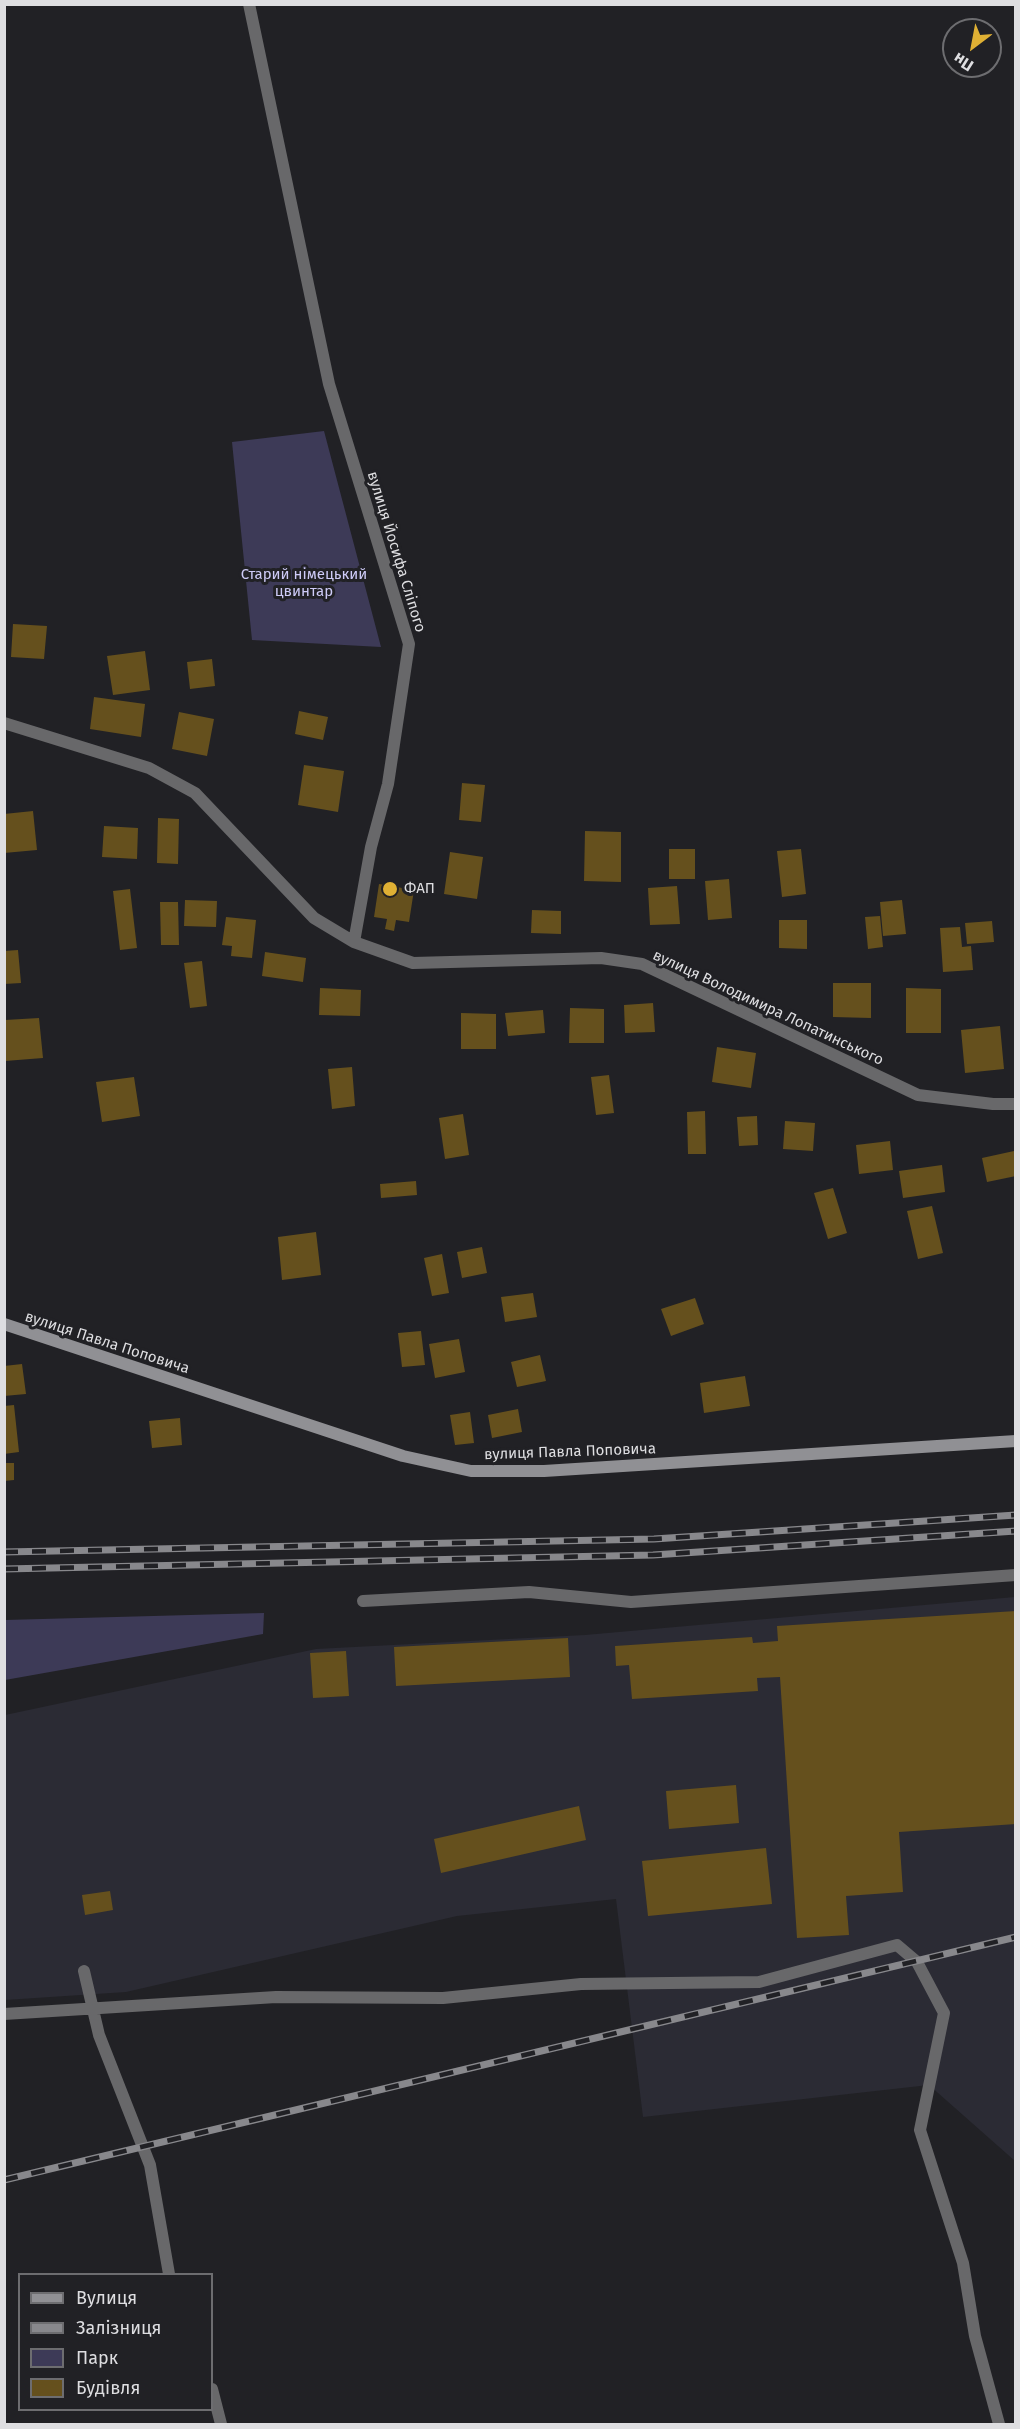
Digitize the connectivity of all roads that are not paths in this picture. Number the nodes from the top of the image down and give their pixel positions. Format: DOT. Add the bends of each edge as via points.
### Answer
graph roads {
  1 [pos="249,4"];
  2 [pos="4,723"];
  3 [pos="354,942"];
  4 [pos="1016,1104"];
  5 [pos="4,1324"];
  6 [pos="1016,1441"];
  7 [pos="1016,1575"];
  8 [pos="363,1601"];
  9 [pos="84,1971"];
  10 [pos="93,2008"];
  11 [pos="4,2014"];
  12 [pos="169,2273"];
  13 [pos="213,2393"];
  14 [pos="221,2424"];
  15 [pos="999,2424"];
  1 -- 3 [label="street, вулиця Йосифа Сліпого" via="329,384 409,644 388,784 371,847"];
  2 -- 3 [label="street, вулиця Володимира Лопатинського" via="149,768 195,793 314,918"];
  3 -- 4 [label="street, вулиця Володимира Лопатинського" via="413,963 601,958 642,964 918,1095"];
  5 -- 6 [label="street, вулиця Павла Поповича" via="403,1456 471,1471 544,1471"];
  7 -- 8 [label="street" via="631,1602 529,1592"];
  9 -- 10 [label="street"];
  10 -- 11 [label="street"];
  10 -- 12 [label="street" via="99,2035 150,2165"];
  10 -- 15 [label="street" via="276,1997 443,1998 580,1984 759,1982 897,1945 917,1962 944,2013 920,2130 963,2263 975,2336"];
  13 -- 14 [label="street"];
}
